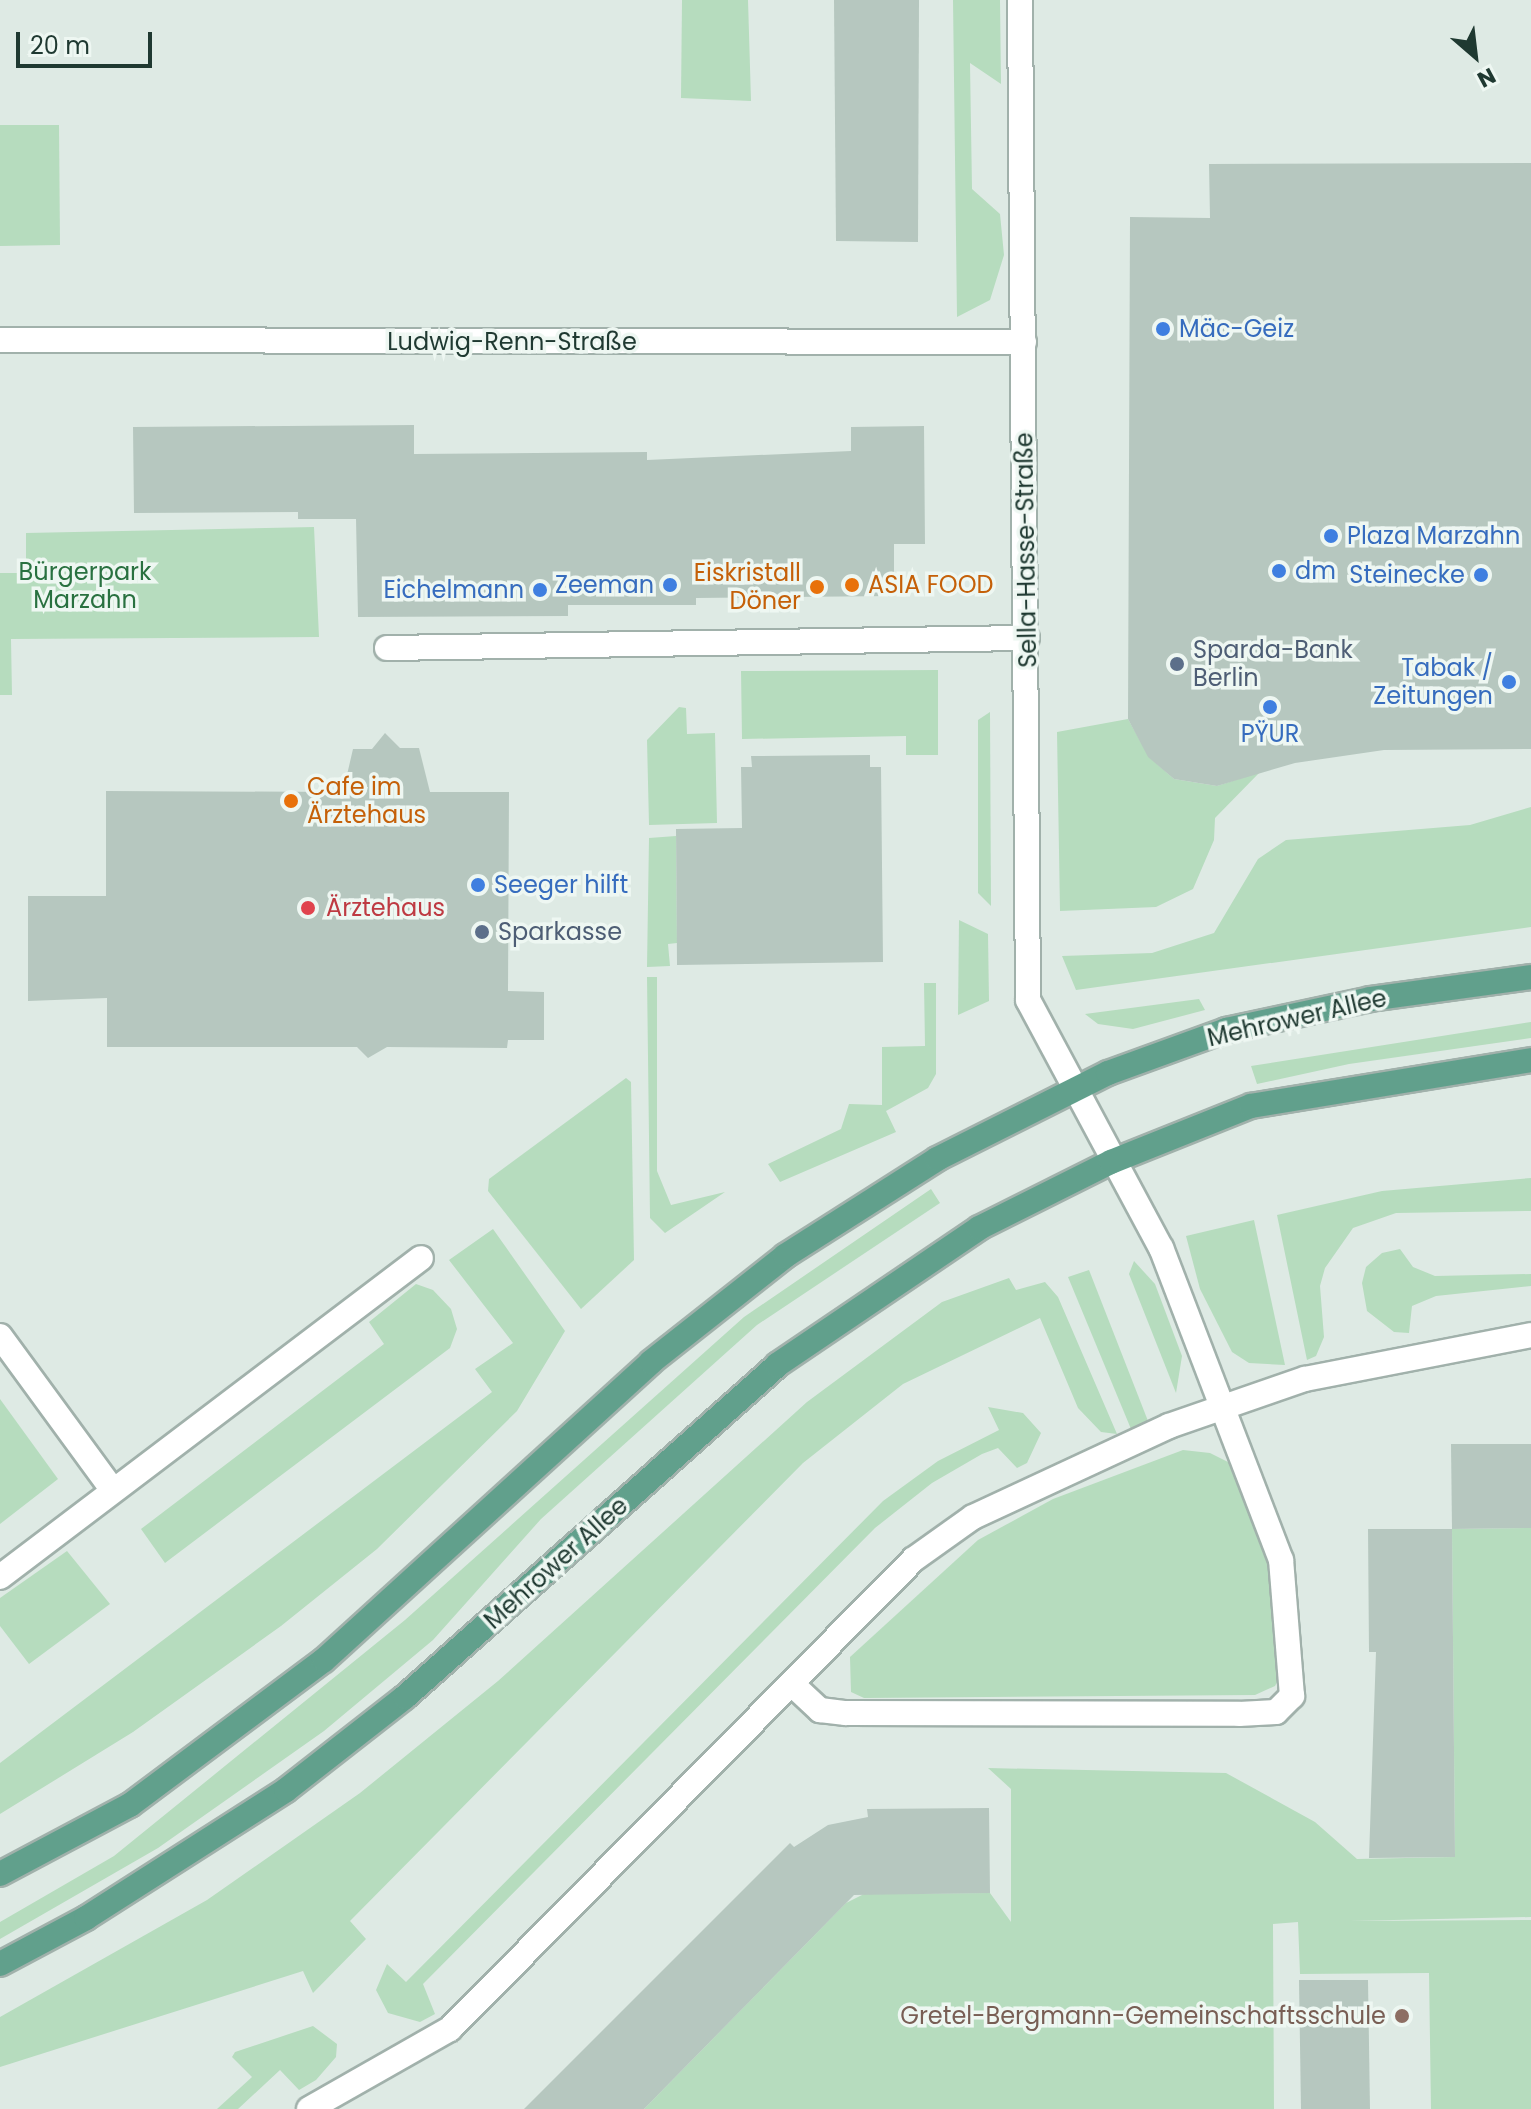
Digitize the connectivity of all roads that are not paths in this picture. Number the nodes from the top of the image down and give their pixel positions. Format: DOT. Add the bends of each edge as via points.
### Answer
graph roads {
  1 [pos="1020,0"];
  2 [pos="0,340"];
  3 [pos="1024,342"];
  4 [pos="1027,638"];
  5 [pos="387,648"];
  6 [pos="1531,977"];
  7 [pos="1531,1060"];
  8 [pos="1071,1090"];
  9 [pos="1111,1162"];
  10 [pos="421,1258"];
  11 [pos="1531,1335"];
  12 [pos="0,1336"];
  13 [pos="1219,1408"];
  14 [pos="112,1489"];
  15 [pos="0,1577"];
  16 [pos="793,1685"];
  17 [pos="0,1874"];
  18 [pos="0,1964"];
  19 [pos="309,2109"];
  1 -- 3 [label="street, Sella-Hasse-Straße"];
  2 -- 3 [label="street, Ludwig-Renn-Straße"];
  3 -- 4 [label="street, Sella-Hasse-Straße"];
  4 -- 5 [label="street"];
  4 -- 8 [label="street, Sella-Hasse-Straße" via="1028,1000"];
  6 -- 8 [label="main road, Mehrower Allee" via="1370,999 1226,1030"];
  7 -- 9 [label="main road, Mehrower Allee" via="1251,1106"];
  8 -- 9 [label="street"];
  8 -- 17 [label="main road, Mehrower Allee" via="937,1159 785,1256 651,1362 324,1660 130,1805"];
  9 -- 13 [label="street" via="1161,1248"];
  9 -- 18 [label="main road, Mehrower Allee" via="979,1228 777,1365 405,1697 286,1790 86,1918"];
  10 -- 14 [label="street"];
  11 -- 13 [label="street" via="1305,1379"];
  12 -- 14 [label="street"];
  13 -- 16 [label="street" via="973,1517 914,1559"];
  13 -- 16 [label="street" via="1281,1560 1292,1696 1276,1712 846,1713 820,1710"];
  14 -- 15 [label="street"];
  16 -- 19 [label="street" via="450,2029"];
}
